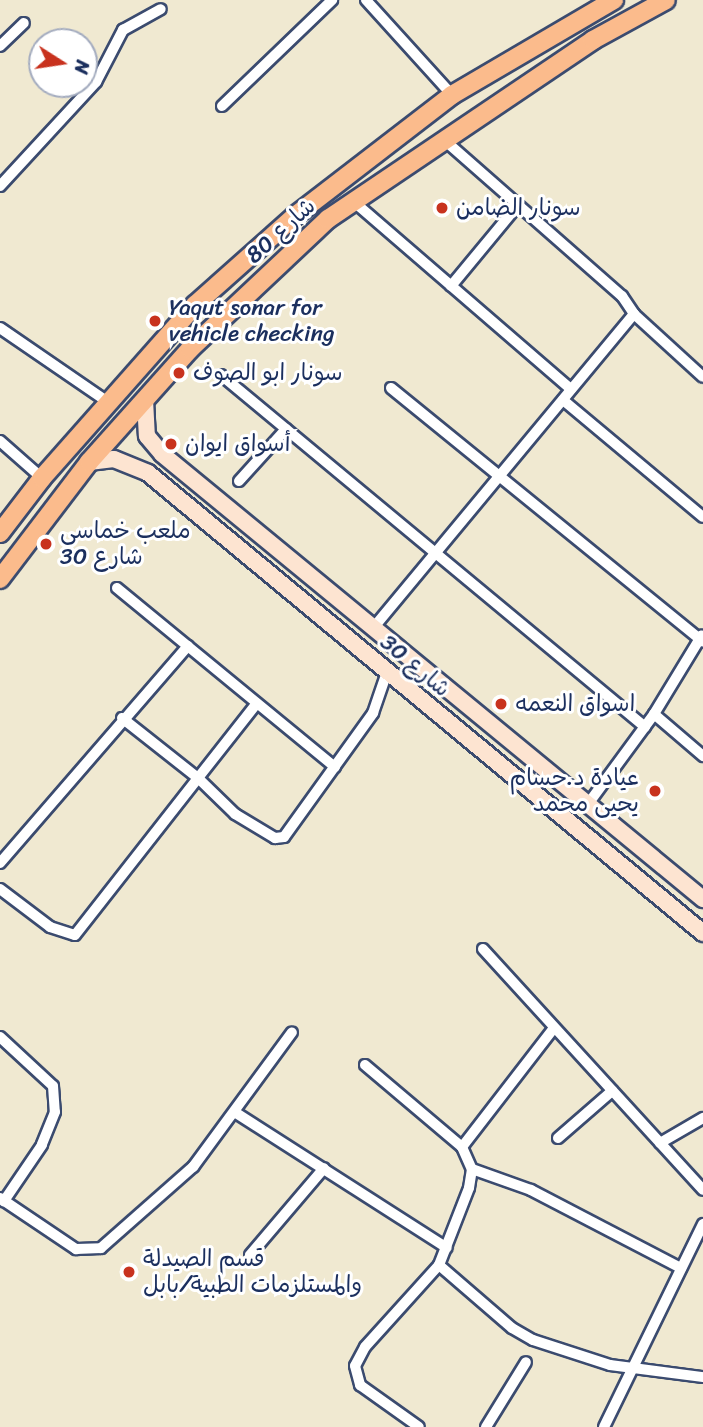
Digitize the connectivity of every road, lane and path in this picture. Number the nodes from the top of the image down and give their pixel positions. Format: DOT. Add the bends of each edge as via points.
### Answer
graph roads {
  1 [pos="332,0"];
  2 [pos="366,0"];
  3 [pos="614,0"];
  4 [pos="666,0"];
  5 [pos="161,9"];
  6 [pos="24,23"];
  7 [pos="0,47"];
  8 [pos="452,95"];
  9 [pos="222,106"];
  10 [pos="442,138"];
  11 [pos="0,186"];
  12 [pos="353,201"];
  13 [pos="518,205"];
  14 [pos="452,286"];
  15 [pos="634,314"];
  16 [pos="0,328"];
  17 [pos="221,375"];
  18 [pos="703,377"];
  19 [pos="391,388"];
  20 [pos="571,389"];
  21 [pos="145,400"];
  22 [pos="563,400"];
  23 [pos="108,402"];
  24 [pos="286,429"];
  25 [pos="0,441"];
  26 [pos="153,445"];
  27 [pos="89,463"];
  28 [pos="138,466"];
  29 [pos="501,474"];
  30 [pos="42,478"];
  31 [pos="239,481"];
  32 [pos="703,517"];
  33 [pos="0,533"];
  34 [pos="436,552"];
  35 [pos="0,579"];
  36 [pos="117,588"];
  37 [pos="373,627"];
  38 [pos="702,638"];
  39 [pos="188,646"];
  40 [pos="387,673"];
  41 [pos="257,703"];
  42 [pos="654,714"];
  43 [pos="122,718"];
  44 [pos="645,727"];
  45 [pos="703,756"];
  46 [pos="335,767"];
  47 [pos="198,778"];
  48 [pos="588,804"];
  49 [pos="0,863"];
  50 [pos="681,881"];
  51 [pos="0,889"];
  52 [pos="665,901"];
  53 [pos="703,901"];
  54 [pos="697,928"];
  55 [pos="483,949"];
  56 [pos="554,1028"];
  57 [pos="292,1032"];
  58 [pos="0,1038"];
  59 [pos="365,1065"];
  60 [pos="612,1091"];
  61 [pos="236,1113"];
  62 [pos="703,1118"];
  63 [pos="558,1138"];
  64 [pos="660,1143"];
  65 [pos="462,1147"];
  66 [pos="324,1168"];
  67 [pos="472,1169"];
  68 [pos="703,1190"];
  69 [pos="2,1200"];
  70 [pos="703,1224"];
  71 [pos="700,1240"];
  72 [pos="447,1248"];
  73 [pos="250,1255"];
  74 [pos="439,1265"];
  75 [pos="681,1268"];
  76 [pos="526,1362"];
  77 [pos="631,1369"];
  78 [pos="703,1377"];
  79 [pos="419,1427"];
  80 [pos="486,1427"];
  81 [pos="604,1427"];
  1 -- 9 [label="street"];
  2 -- 8 [label="street"];
  3 -- 8 [label="main road, شارع 80"];
  4 -- 10 [label="main road, شارع 80" via="593,40"];
  5 -- 11 [label="street" via="123,30 96,82"];
  6 -- 7 [label="street"];
  8 -- 23 [label="main road, شارع 80" via="344,176 215,287"];
  10 -- 12 [label="main road, شارع 80"];
  10 -- 13 [label="street"];
  12 -- 14 [label="street"];
  12 -- 21 [label="main road, شارع 80" via="190,349"];
  13 -- 14 [label="street"];
  13 -- 15 [label="street" via="622,296"];
  14 -- 20 [label="street"];
  15 -- 18 [label="street"];
  15 -- 20 [label="street"];
  16 -- 23 [label="street"];
  17 -- 24 [label="street"];
  19 -- 29 [label="street"];
  20 -- 22 [label="street"];
  21 -- 26 [label="street" via="144,424"];
  21 -- 27 [label="main road, شارع 80"];
  22 -- 29 [label="street"];
  22 -- 32 [label="street"];
  23 -- 30 [label="main road, شارع 80"];
  24 -- 31 [label="street"];
  24 -- 34 [label="street"];
  25 -- 30 [label="street"];
  26 -- 28 [label="street" via="141,452"];
  26 -- 37 [label="street, شارع 30"];
  27 -- 28 [label="street" via="114,459"];
  27 -- 35 [label="main road, شارع 80"];
  28 -- 40 [label="street, شارع 30"];
  29 -- 34 [label="street"];
  29 -- 38 [label="street"];
  30 -- 33 [label="main road, شارع 80"];
  34 -- 37 [label="street"];
  34 -- 44 [label="street"];
  36 -- 39 [label="street"];
  37 -- 48 [label="street, شارع 30"];
  38 -- 42 [label="street"];
  39 -- 41 [label="street"];
  39 -- 43 [label="street"];
  40 -- 46 [label="street" via="373,713"];
  40 -- 52 [label="street, شارع 30"];
  41 -- 46 [label="street"];
  41 -- 47 [label="street"];
  42 -- 44 [label="street"];
  42 -- 45 [label="street"];
  43 -- 47 [label="street"];
  43 -- 49 [label="street"];
  44 -- 48 [label="street"];
  46 -- 47 [label="street" via="279,839 235,814"];
  47 -- 51 [label="street" via="75,935 50,927"];
  48 -- 50 [label="street, شارع 30"];
  50 -- 52 [label="street"];
  50 -- 53 [label="street, شارع 30"];
  52 -- 54 [label="street, شارع 30"];
  53 -- 54 [label="street"];
  55 -- 56 [label="street"];
  56 -- 60 [label="street"];
  56 -- 65 [label="street"];
  57 -- 61 [label="street"];
  58 -- 69 [label="street" via="53,1086 55,1112 42,1145"];
  59 -- 65 [label="street"];
  60 -- 63 [label="street"];
  60 -- 64 [label="street"];
  61 -- 66 [label="street"];
  61 -- 69 [label="street" via="193,1167 101,1248 76,1249"];
  62 -- 64 [label="street"];
  64 -- 68 [label="street"];
  65 -- 67 [label="street"];
  66 -- 72 [label="street"];
  66 -- 73 [label="street"];
  67 -- 72 [label="street"];
  67 -- 75 [label="street" via="531,1190"];
  70 -- 71 [label="street"];
  71 -- 75 [label="street"];
  72 -- 74 [label="street"];
  74 -- 77 [label="street" via="512,1328 533,1340 575,1357"];
  74 -- 79 [label="street" via="365,1347 355,1366 360,1385"];
  75 -- 77 [label="street"];
  76 -- 80 [label="street"];
  77 -- 78 [label="street"];
  77 -- 81 [label="street"];
}
